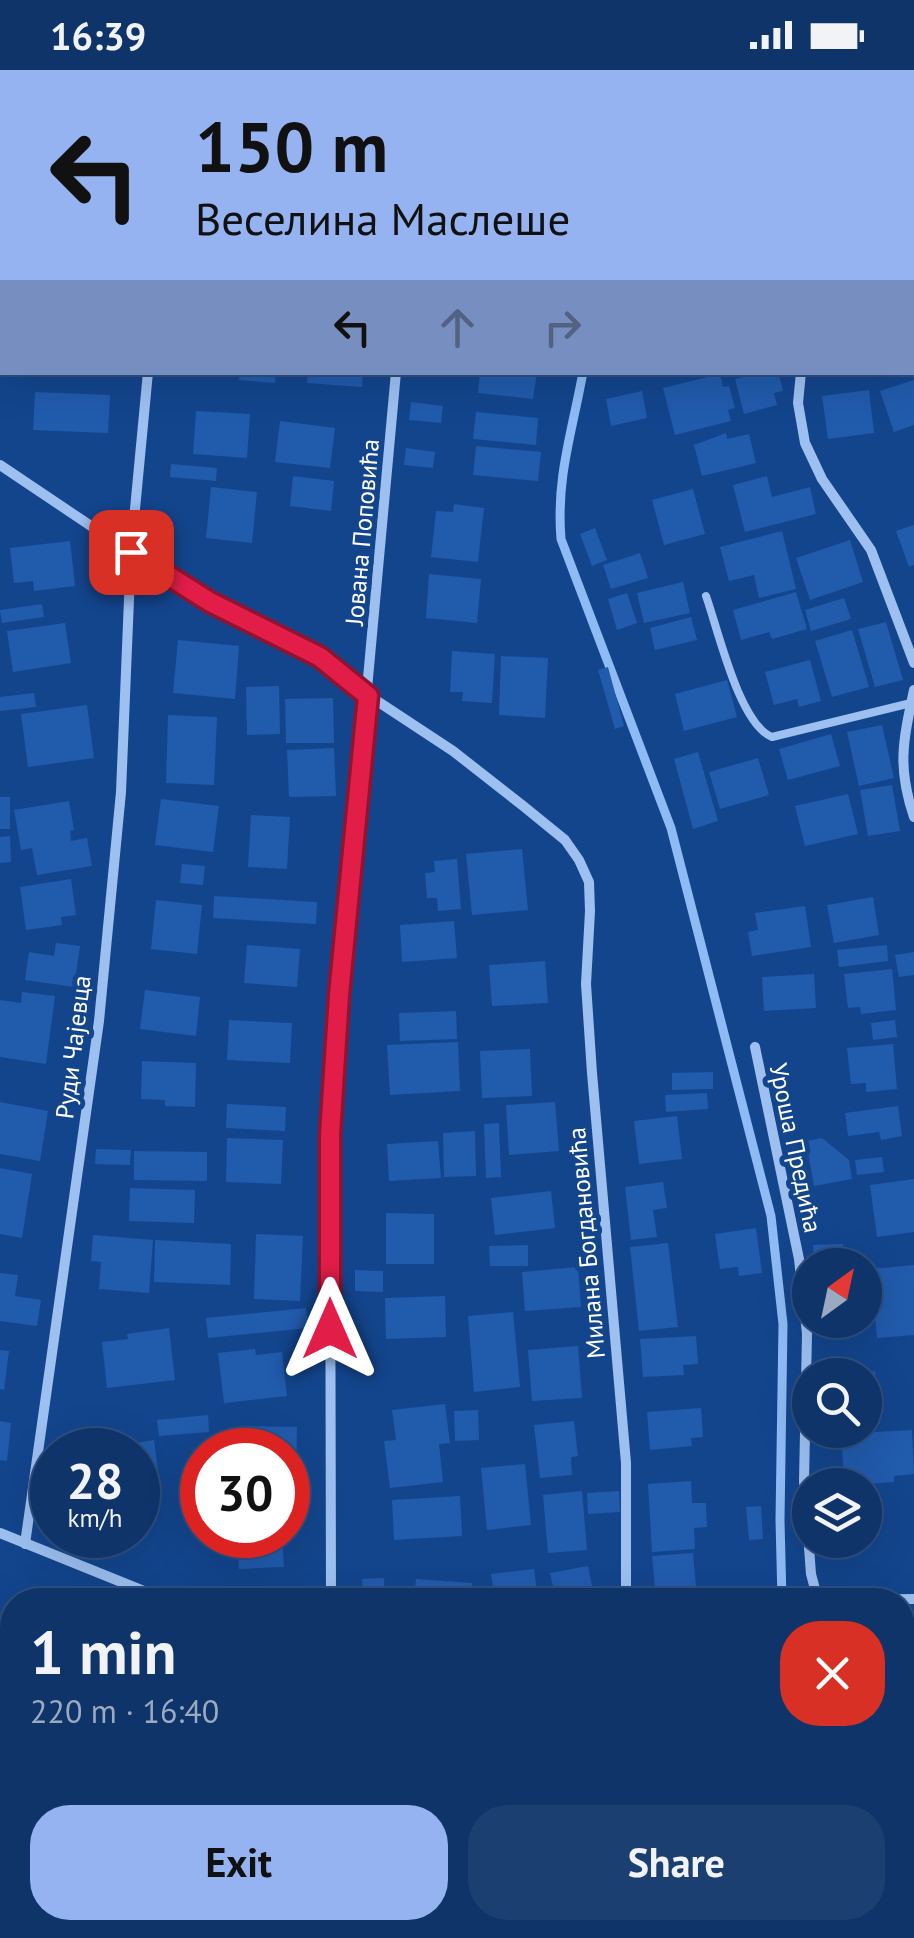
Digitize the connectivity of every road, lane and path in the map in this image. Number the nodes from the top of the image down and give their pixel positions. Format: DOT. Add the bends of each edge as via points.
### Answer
graph roads {
  1 [pos="148,375"];
  2 [pos="396,375"];
  3 [pos="801,375"];
  4 [pos="0,465"];
  5 [pos="131,552"];
  6 [pos="706,596"];
  7 [pos="914,662"];
  8 [pos="914,690"];
  9 [pos="368,696"];
  10 [pos="911,703"];
  11 [pos="914,817"];
  12 [pos="755,1047"];
  13 [pos="0,1533"];
  14 [pos="25,1544"];
  15 [pos="136,1588"];
  16 [pos="331,1588"];
  17 [pos="626,1588"];
  18 [pos="815,1588"];
  1 -- 5 [label="street, Руди Чајевца"];
  2 -- 9 [label="street, Јована Поповића"];
  3 -- 7 [label="street" via="805,443 871,550"];
  4 -- 5 [label="street"];
  5 -- 9 [label="street" via="210,602 320,657"];
  5 -- 14 [label="street, Руди Чајевца" via="120,792 98,1021"];
  6 -- 10 [label="lane" via="746,708 763,733 772,737"];
  8 -- 10 [label="street"];
  9 -- 16 [label="street, Јована Поповића" via="330,1135"];
  9 -- 17 [label="street, Милана Богдановића" via="453,750 565,840 589,882 586,984 626,1463"];
  10 -- 11 [label="street" via="901,769"];
  12 -- 18 [label="street, Уроша Предића" via="808,1334 804,1480"];
  13 -- 14 [label="street"];
  14 -- 15 [label="street"];
}
